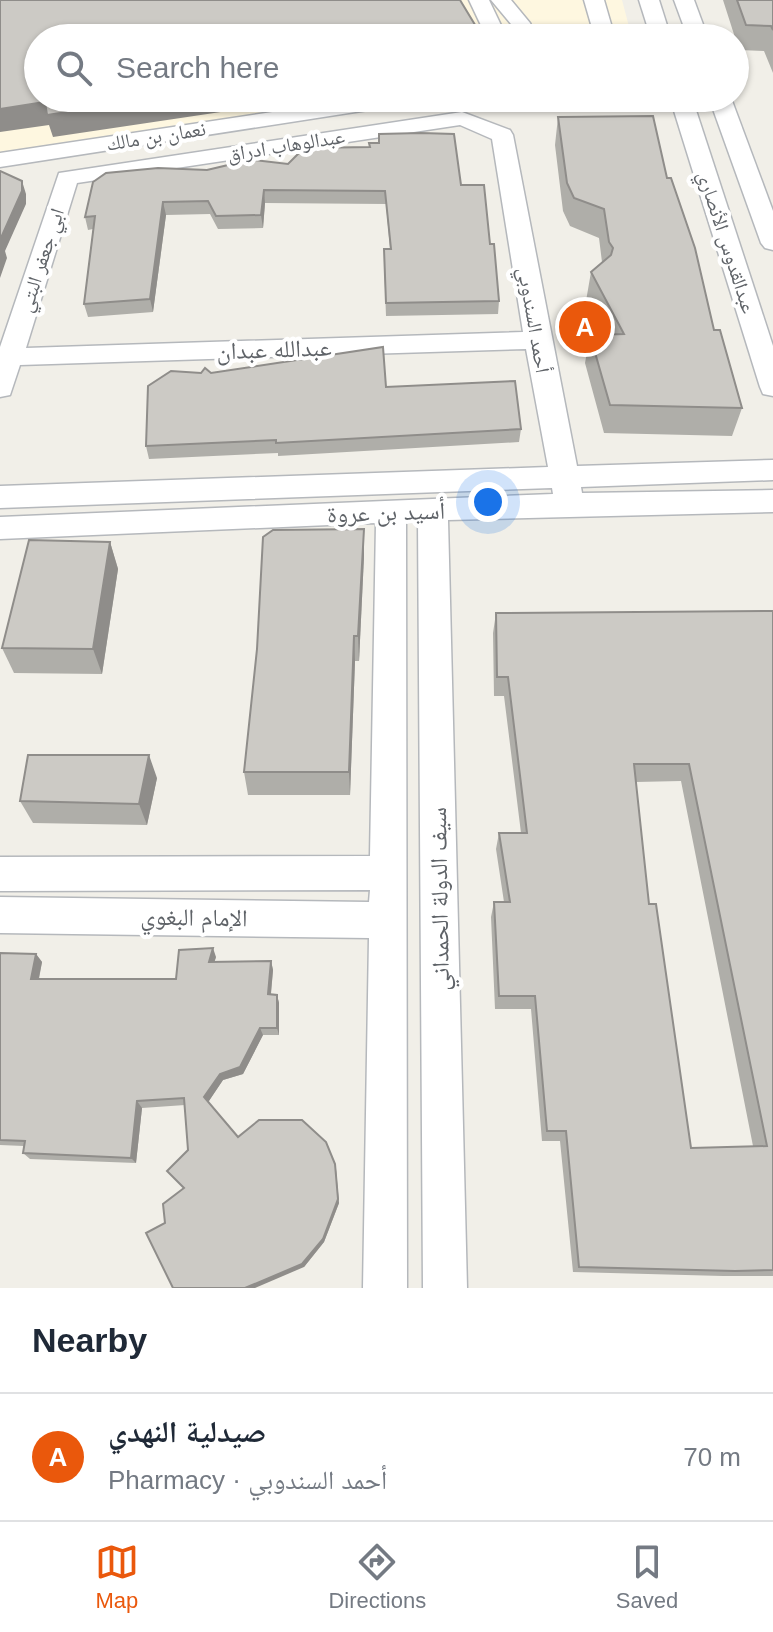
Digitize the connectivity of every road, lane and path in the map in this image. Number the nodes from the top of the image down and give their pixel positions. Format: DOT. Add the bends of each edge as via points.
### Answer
graph roads {
  1 [pos="479,0"];
  2 [pos="501,0"];
  3 [pos="594,0"];
  4 [pos="649,0"];
  5 [pos="684,0"];
  6 [pos="490,24"];
  7 [pos="520,24"];
  8 [pos="601,24"];
  9 [pos="657,24"];
  10 [pos="693,24"];
  11 [pos="315,112"];
  12 [pos="685,112"];
  13 [pos="726,112"];
  14 [pos="502,135"];
  15 [pos="0,160"];
  16 [pos="67,178"];
  17 [pos="768,214"];
  18 [pos="773,241"];
  19 [pos="537,340"];
  20 [pos="10,357"];
  21 [pos="773,387"];
  22 [pos="0,388"];
  23 [pos="773,470"];
  24 [pos="567,491"];
  25 [pos="0,497"];
  26 [pos="773,501"];
  27 [pos="433,510"];
  28 [pos="391,511"];
  29 [pos="0,530"];
  30 [pos="386,873"];
  31 [pos="0,874"];
  32 [pos="97,875"];
  33 [pos="0,915"];
  34 [pos="91,915"];
  35 [pos="387,920"];
  36 [pos="385,1288"];
  37 [pos="445,1288"];
  1 -- 6 [label="street"];
  2 -- 7 [label="street"];
  3 -- 8 [label="street"];
  4 -- 9 [label="street"];
  5 -- 10 [label="street"];
  11 -- 15 [label="street, نعمان بن مالك"];
  12 -- 21 [label="street, عبدالقدوس الأنصاري"];
  13 -- 17 [label="street, عبدالقدوس الأنصاري"];
  14 -- 16 [label="street, عبدالوهاب ادراق" via="462,118"];
  14 -- 19 [label="street, أحمد السندوبي"];
  16 -- 20 [label="street, ابي جعفر البتي"];
  17 -- 18 [label="street, عبدالقدوس الأنصاري"];
  19 -- 20 [label="street, عبدالله عبدان"];
  19 -- 24 [label="street, أحمد السندوبي"];
  20 -- 22 [label="street, ابي جعفر البتي"];
  23 -- 24 [label="street, أسيد بن عروة"];
  24 -- 25 [label="street, أسيد بن عروة"];
  24 -- 26 [label="street, أسيد بن عروة"];
  24 -- 27 [label="street, أسيد بن عروة"];
  27 -- 28 [label="street, أسيد بن عروة"];
  27 -- 37 [label="street, سيف الدولة الحمداني"];
  28 -- 29 [label="street, أسيد بن عروة"];
  28 -- 30 [label="street, سيف الدولة الحمداني"];
  30 -- 32 [label="street, الإمام البغوي"];
  30 -- 35 [label="street, سيف الدولة الحمداني"];
  31 -- 32 [label="street, الإمام البغوي"];
  32 -- 34 [label="street"];
  33 -- 34 [label="street, الإمام البغوي"];
  34 -- 35 [label="street, الإمام البغوي"];
  35 -- 36 [label="street, سيف الدولة الحمداني"];
}
